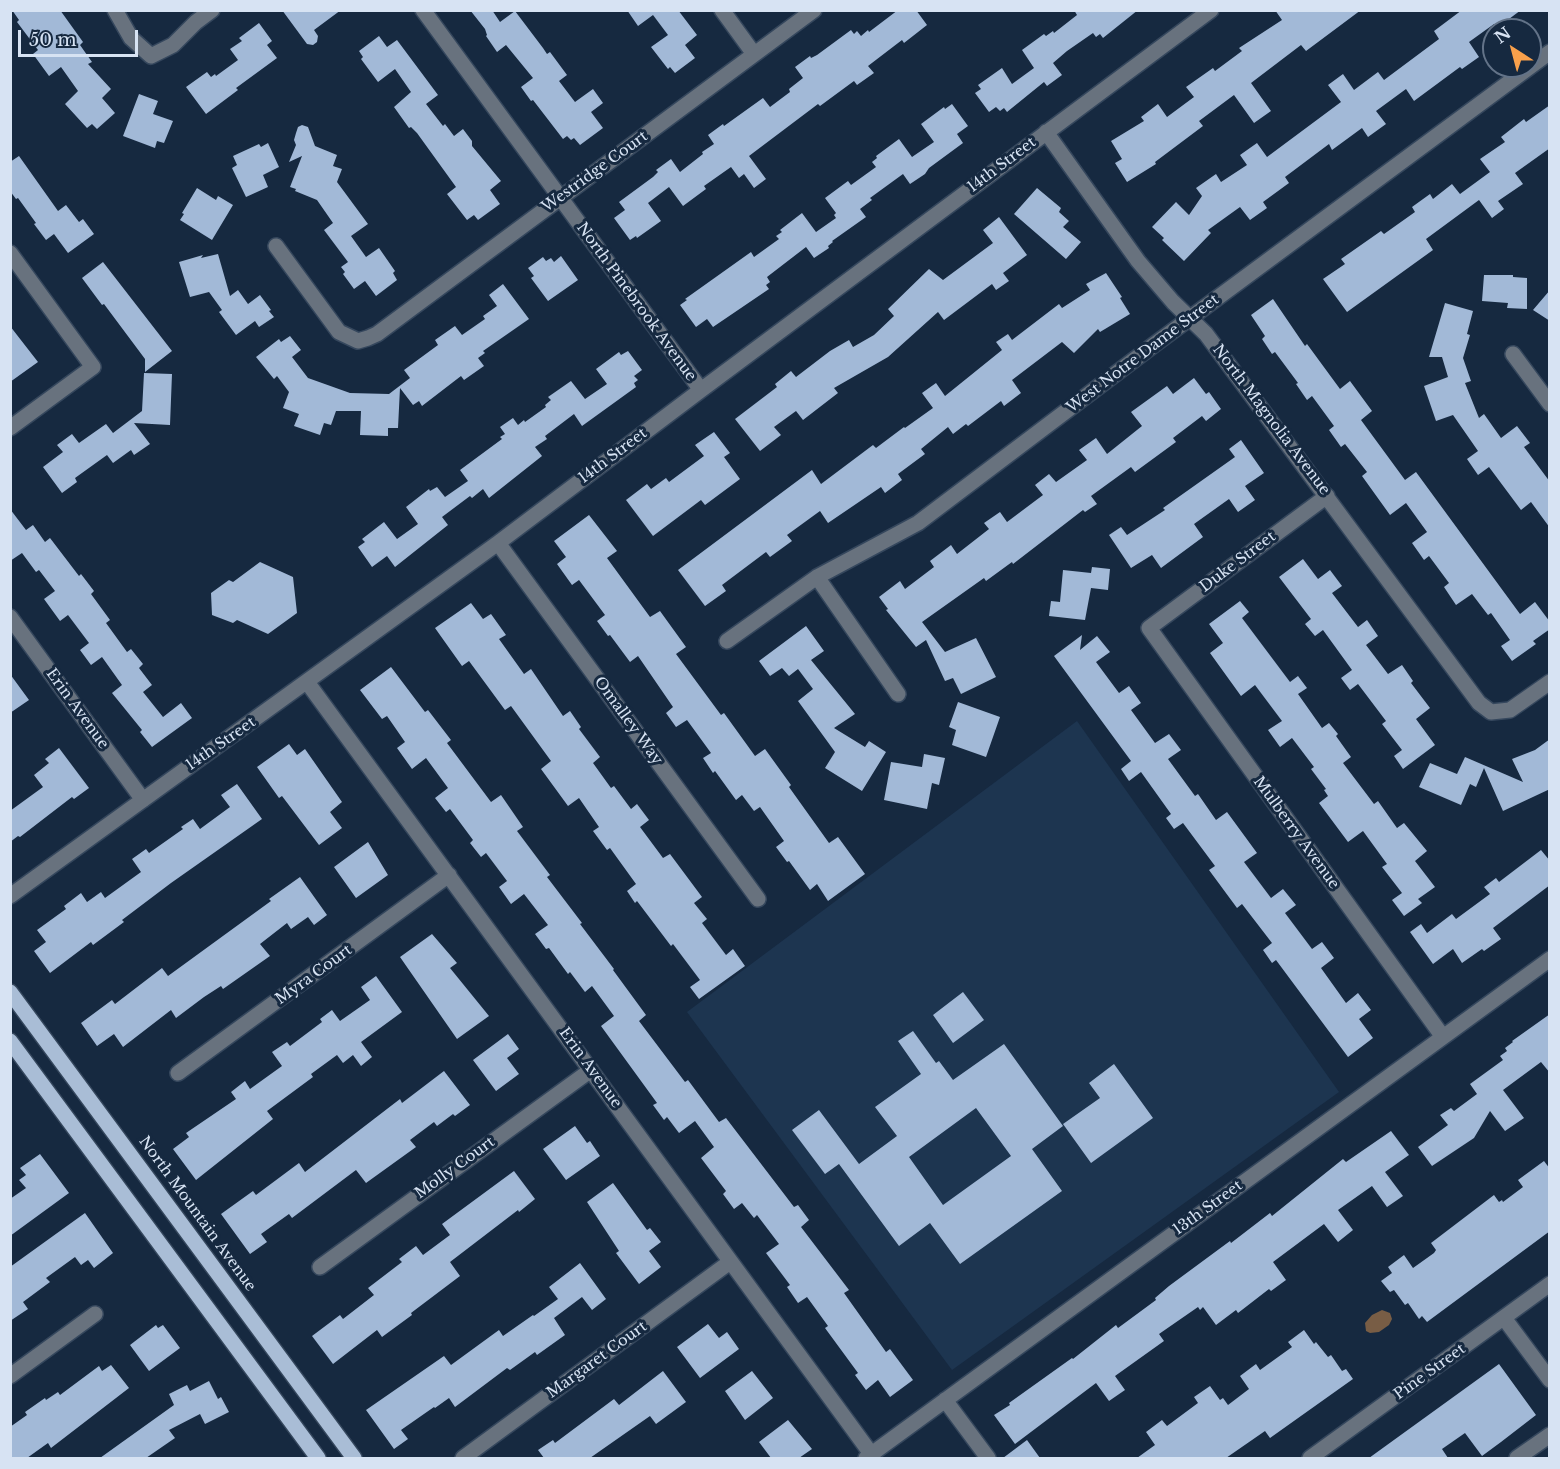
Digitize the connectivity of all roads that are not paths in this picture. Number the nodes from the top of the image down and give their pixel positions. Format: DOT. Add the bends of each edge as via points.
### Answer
graph roads {
  1 [pos="115,10"];
  2 [pos="212,10"];
  3 [pos="423,10"];
  4 [pos="722,10"];
  5 [pos="813,10"];
  6 [pos="1211,10"];
  7 [pos="1550,52"];
  8 [pos="754,54"];
  9 [pos="1046,132"];
  10 [pos="560,197"];
  11 [pos="276,246"];
  12 [pos="10,253"];
  13 [pos="1190,318"];
  14 [pos="1513,354"];
  15 [pos="701,390"];
  16 [pos="1550,404"];
  17 [pos="10,428"];
  18 [pos="1327,496"];
  19 [pos="498,543"];
  20 [pos="817,577"];
  21 [pos="10,617"];
  22 [pos="1149,628"];
  23 [pos="727,641"];
  24 [pos="308,682"];
  25 [pos="1550,682"];
  26 [pos="898,694"];
  27 [pos="143,800"];
  28 [pos="449,875"];
  29 [pos="10,896"];
  30 [pos="758,899"];
  31 [pos="1550,958"];
  32 [pos="10,992"];
  33 [pos="1443,1037"];
  34 [pos="10,1041"];
  35 [pos="591,1070"];
  36 [pos="178,1073"];
  37 [pos="730,1262"];
  38 [pos="320,1268"];
  39 [pos="1550,1284"];
  40 [pos="95,1314"];
  41 [pos="1504,1318"];
  42 [pos="10,1376"];
  43 [pos="1550,1380"];
  44 [pos="945,1400"];
  45 [pos="1550,1435"];
  46 [pos="869,1456"];
  47 [pos="318,1458"];
  48 [pos="354,1458"];
  49 [pos="464,1458"];
  50 [pos="988,1458"];
  51 [pos="1310,1458"];
  52 [pos="1517,1458"];
  1 -- 2 [label="street" via="131,38 151,56 173,45"];
  3 -- 10 [label="street, North Pinebrook Avenue"];
  4 -- 8 [label="street"];
  5 -- 8 [label="street, Westridge Court"];
  6 -- 9 [label="street, 14th Street"];
  7 -- 13 [label="street, West Notre Dame Street"];
  8 -- 10 [label="street, Westridge Court"];
  9 -- 13 [label="street, North Magnolia Avenue" via="1138,261"];
  9 -- 15 [label="street, 14th Street"];
  10 -- 11 [label="street, Westridge Court" via="377,334 358,340 339,332"];
  10 -- 15 [label="street, North Pinebrook Avenue"];
  12 -- 17 [label="street" via="93,367"];
  13 -- 18 [label="street, North Magnolia Avenue"];
  13 -- 20 [label="street, West Notre Dame Street" via="918,523"];
  14 -- 16 [label="street"];
  15 -- 19 [label="street, 14th Street"];
  18 -- 22 [label="street, Duke Street"];
  18 -- 25 [label="street, North Magnolia Avenue" via="1479,703 1491,712 1510,710"];
  19 -- 24 [label="street, 14th Street"];
  19 -- 30 [label="street, Omalley Way"];
  20 -- 23 [label="street, West Notre Dame Street"];
  20 -- 26 [label="street"];
  21 -- 27 [label="street, Erin Avenue"];
  22 -- 33 [label="street, Mulberry Avenue"];
  24 -- 27 [label="street, 14th Street"];
  24 -- 28 [label="street, Erin Avenue"];
  27 -- 29 [label="street, 14th Street"];
  28 -- 35 [label="street, Erin Avenue"];
  28 -- 36 [label="street, Myra Court"];
  31 -- 33 [label="street, 13th Street"];
  32 -- 48 [label="main road, North Mountain Avenue"];
  33 -- 44 [label="street, 13th Street"];
  34 -- 47 [label="main road"];
  35 -- 37 [label="street, Erin Avenue"];
  35 -- 38 [label="street, Molly Court"];
  37 -- 46 [label="street, Erin Avenue"];
  37 -- 49 [label="street, Margaret Court"];
  39 -- 41 [label="street, Pine Street"];
  40 -- 42 [label="street"];
  41 -- 43 [label="street"];
  41 -- 51 [label="street, Pine Street"];
  44 -- 46 [label="street, 13th Street"];
  44 -- 50 [label="street"];
  45 -- 52 [label="street"];
}
